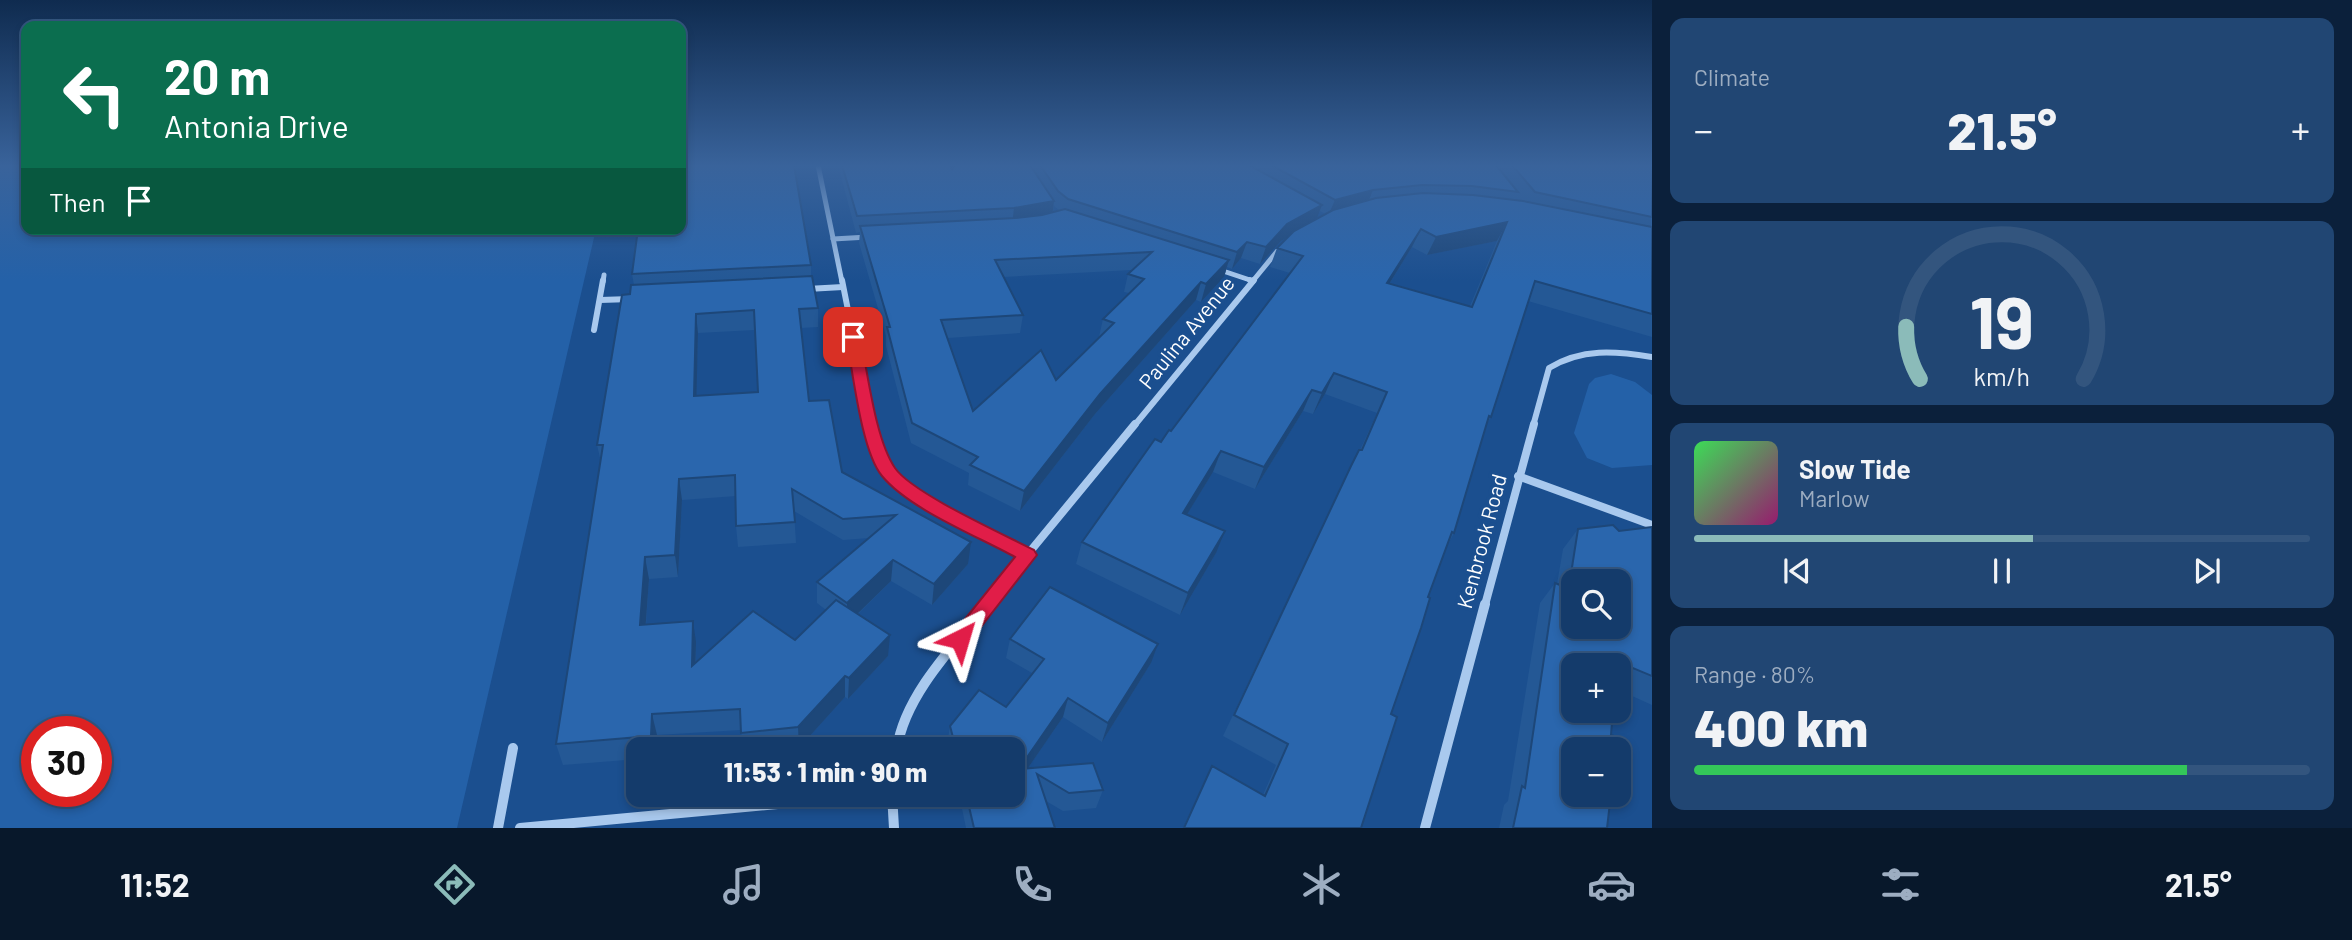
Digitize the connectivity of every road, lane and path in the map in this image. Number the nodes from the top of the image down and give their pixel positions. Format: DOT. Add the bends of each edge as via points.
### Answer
graph roads {
  1 [pos="826,204"];
  2 [pos="871,237"];
  3 [pos="834,239"];
  4 [pos="1282,246"];
  5 [pos="1204,265"];
  6 [pos="604,275"];
  7 [pos="1253,281"];
  8 [pos="843,287"];
  9 [pos="798,290"];
  10 [pos="638,298"];
  11 [pos="600,300"];
  12 [pos="594,330"];
  13 [pos="1652,358"];
  14 [pos="1518,476"];
  15 [pos="1652,524"];
  16 [pos="1027,555"];
  17 [pos="898,737"];
  18 [pos="513,748"];
  19 [pos="745,807"];
  20 [pos="893,807"];
  21 [pos="498,828"];
  22 [pos="520,828"];
  23 [pos="894,828"];
  24 [pos="1425,828"];
  1 -- 3 [label="street"];
  2 -- 3 [label="street"];
  3 -- 8 [label="street"];
  4 -- 7 [label="street, Paulina Avenue"];
  5 -- 7 [label="street"];
  6 -- 11 [label="street"];
  7 -- 16 [label="street, Paulina Avenue"];
  8 -- 9 [label="street"];
  8 -- 16 [label="street" via="875,443 888,472 913,494"];
  10 -- 11 [label="street"];
  11 -- 12 [label="street"];
  13 -- 14 [label="street, Kenbrook Road" via="1584,353 1563,358 1549,368"];
  14 -- 15 [label="street"];
  14 -- 24 [label="street, Kenbrook Road"];
  16 -- 17 [label="street, Paulina Avenue" via="930,674"];
  18 -- 21 [label="street"];
  19 -- 22 [label="street"];
  20 -- 23 [label="street"];
}
